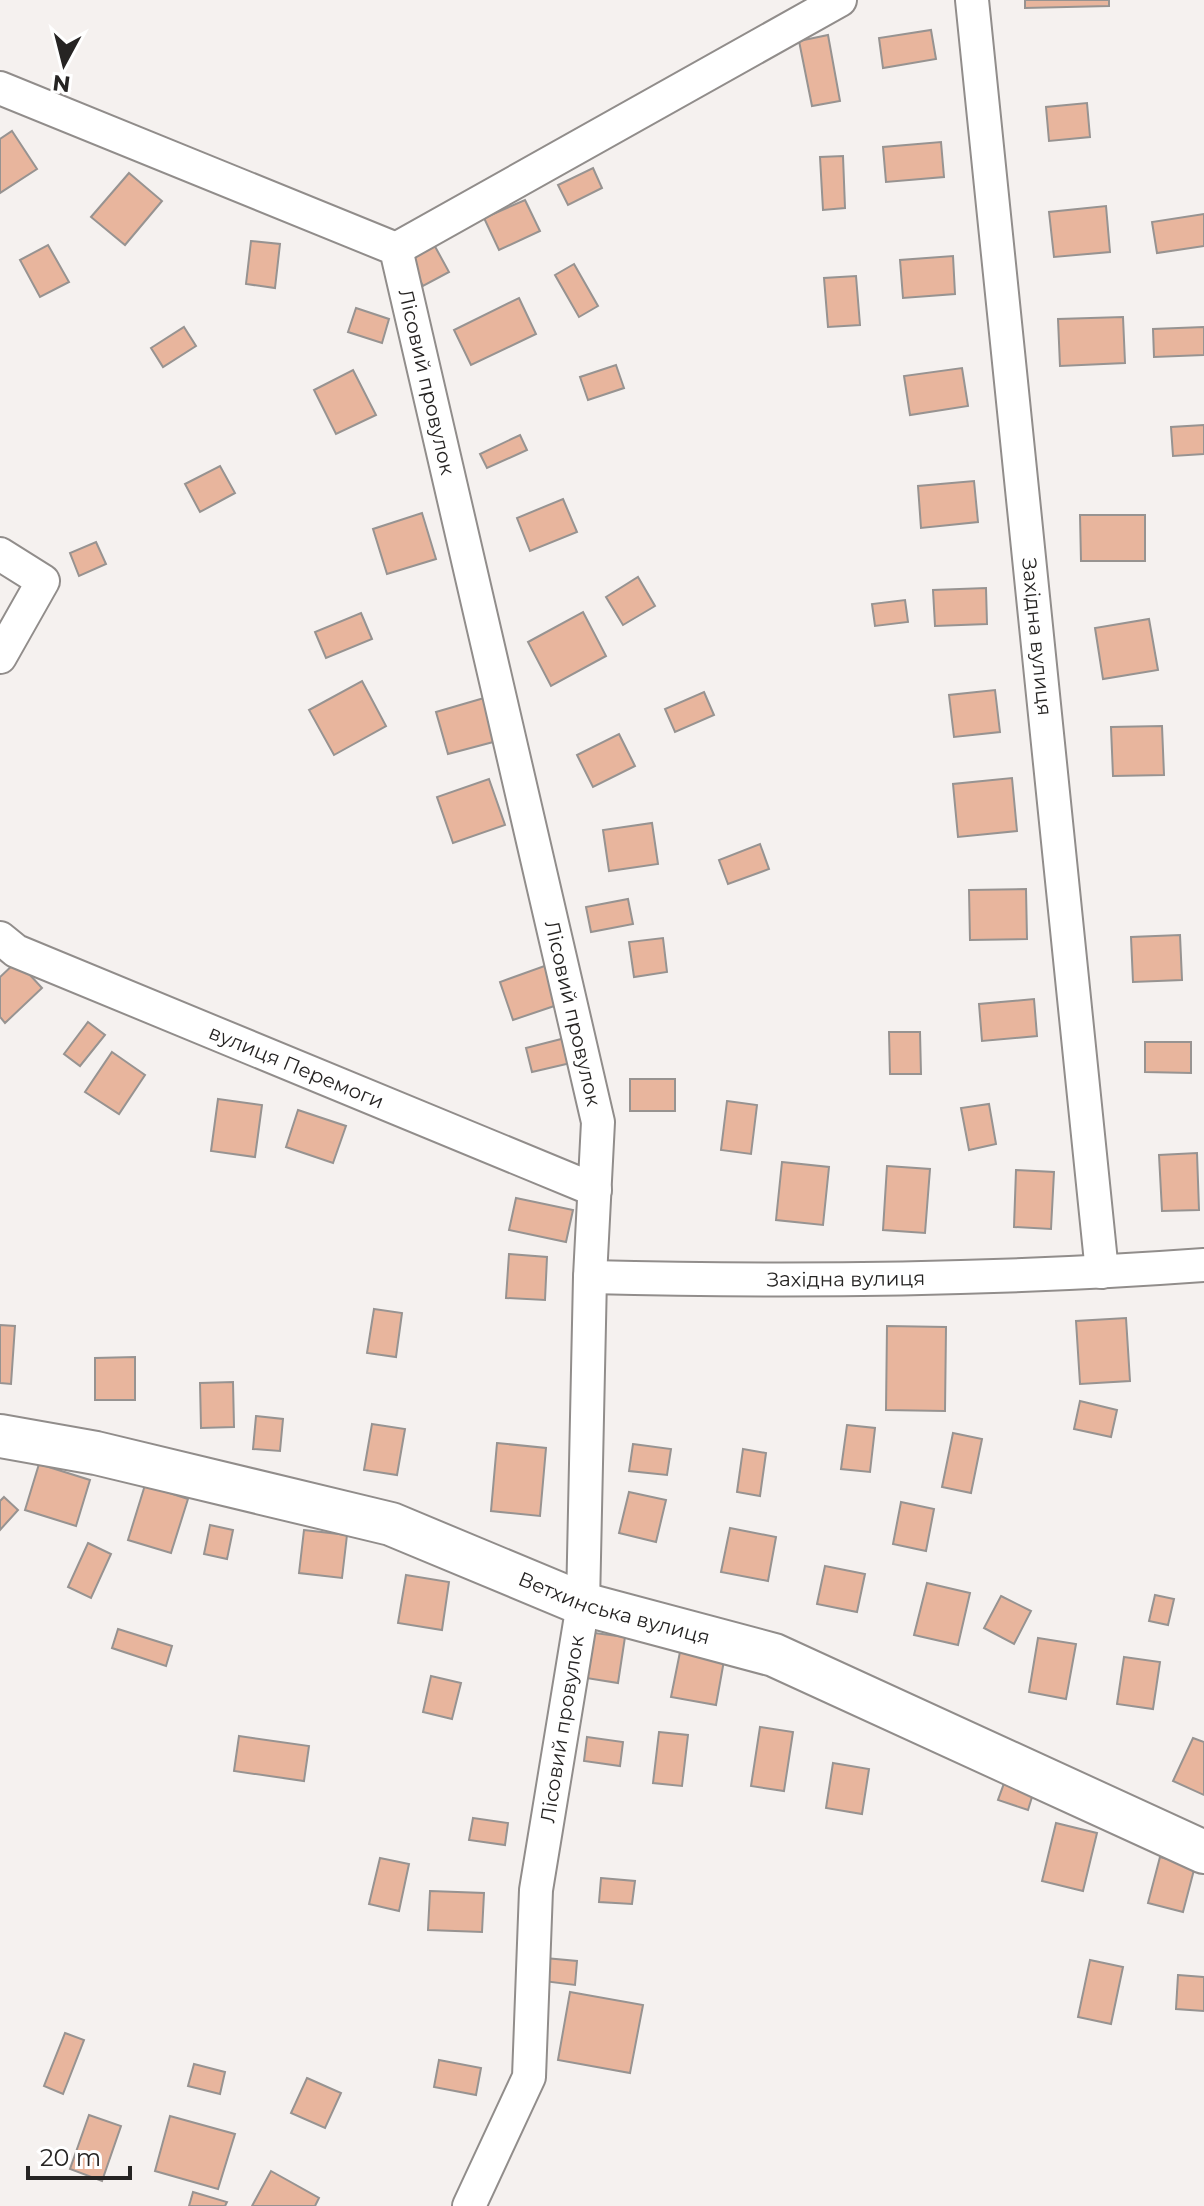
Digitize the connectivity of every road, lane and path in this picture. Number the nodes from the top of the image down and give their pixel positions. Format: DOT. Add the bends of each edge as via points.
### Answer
graph roads {
  1 [pos="840,0"];
  2 [pos="972,0"];
  3 [pos="0,88"];
  4 [pos="396,249"];
  5 [pos="0,554"];
  6 [pos="0,657"];
  7 [pos="0,938"];
  8 [pos="595,1190"];
  9 [pos="1204,1265"];
  10 [pos="1102,1272"];
  11 [pos="590,1277"];
  12 [pos="0,1436"];
  13 [pos="583,1604"];
  14 [pos="1204,1852"];
  15 [pos="469,2206"];
  1 -- 4 [label="street"];
  2 -- 10 [label="street, Західна вулиця"];
  3 -- 4 [label="street"];
  4 -- 8 [label="street, Лісовий провулок" via="598,1122"];
  5 -- 6 [label="street" via="43,581"];
  7 -- 8 [label="street, вулиця Перемоги" via="16,951"];
  8 -- 11 [label="street, Лісовий провулок"];
  9 -- 10 [label="street, Західна вулиця"];
  10 -- 11 [label="street, Західна вулиця" via="707,1280"];
  11 -- 13 [label="street, Лісовий провулок"];
  12 -- 13 [label="main road, Ветхинська вулиця" via="96,1453 391,1524"];
  13 -- 14 [label="main road, Ветхинська вулиця" via="774,1655"];
  13 -- 15 [label="street, Лісовий провулок" via="536,1890 529,2077"];
}
